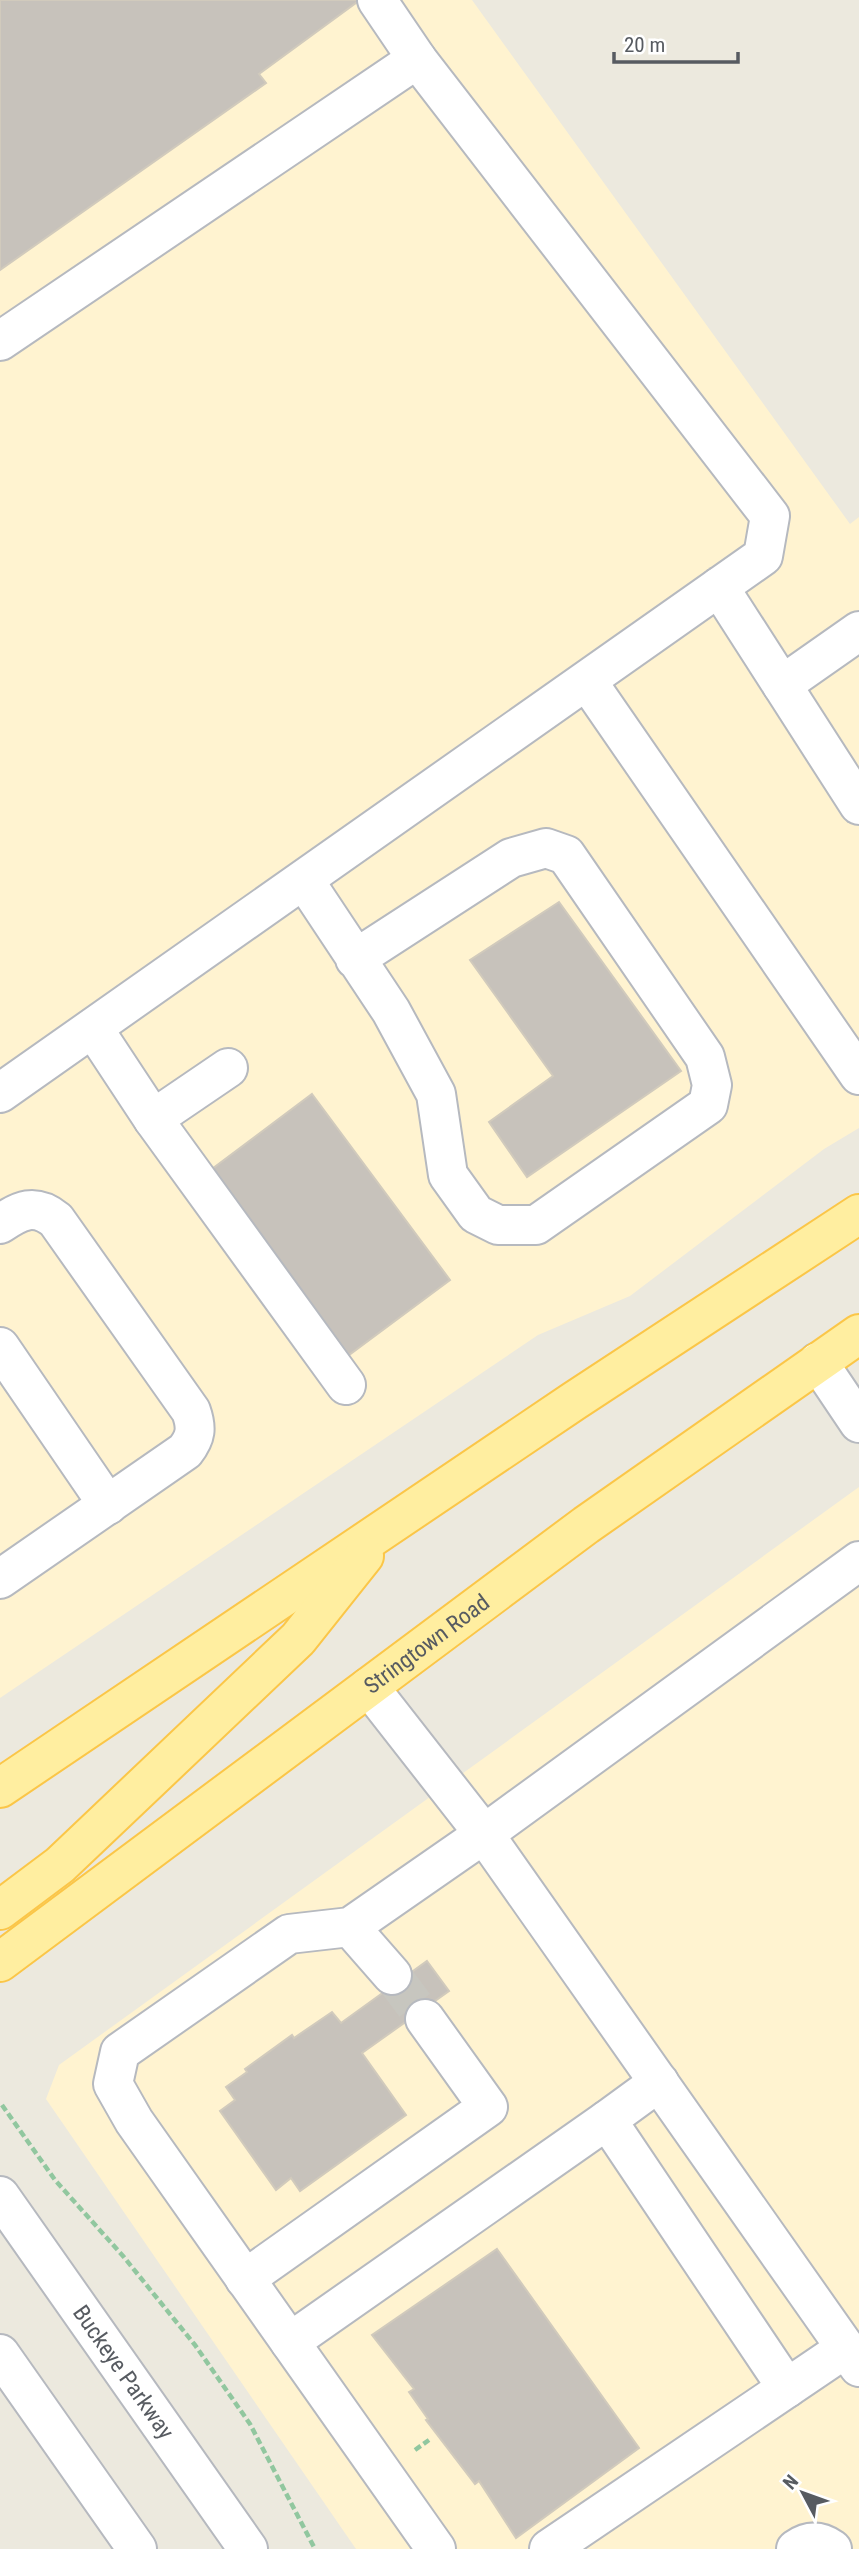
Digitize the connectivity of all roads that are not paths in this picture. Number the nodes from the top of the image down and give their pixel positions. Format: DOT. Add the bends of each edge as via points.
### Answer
graph roads {
  1 [pos="377,0"];
  2 [pos="417,59"];
  3 [pos="0,341"];
  4 [pos="719,587"];
  5 [pos="859,631"];
  6 [pos="587,681"];
  7 [pos="782,685"];
  8 [pos="859,805"];
  9 [pos="304,880"];
  10 [pos="355,959"];
  11 [pos="93,1028"];
  12 [pos="228,1068"];
  13 [pos="859,1075"];
  14 [pos="0,1093"];
  15 [pos="153,1119"];
  16 [pos="859,1214"];
  17 [pos="0,1224"];
  18 [pos="859,1334"];
  19 [pos="0,1347"];
  20 [pos="818,1363"];
  21 [pos="346,1385"];
  22 [pos="859,1423"];
  23 [pos="108,1504"];
  24 [pos="387,1527"];
  25 [pos="859,1561"];
  26 [pos="0,1579"];
  27 [pos="369,1687"];
  28 [pos="0,1788"];
  29 [pos="484,1834"];
  30 [pos="0,1910"];
  31 [pos="350,1927"];
  32 [pos="0,1962"];
  33 [pos="392,1975"];
  34 [pos="425,2019"];
  35 [pos="659,2082"];
  36 [pos="607,2120"];
  37 [pos="0,2196"];
  38 [pos="245,2278"];
  39 [pos="290,2342"];
  40 [pos="0,2354"];
  41 [pos="852,2357"];
  42 [pos="787,2388"];
  43 [pos="137,2549"];
  44 [pos="248,2549"];
  45 [pos="436,2549"];
  46 [pos="549,2549"];
  47 [pos="796,2549"];
  48 [pos="832,2549"];
  1 -- 2 [label="street"];
  2 -- 3 [label="street"];
  2 -- 4 [label="street" via="770,516 763,556"];
  4 -- 6 [label="street"];
  4 -- 7 [label="street"];
  5 -- 7 [label="street"];
  6 -- 9 [label="street"];
  6 -- 13 [label="street"];
  7 -- 8 [label="street"];
  9 -- 10 [label="street"];
  9 -- 11 [label="street"];
  10 -- 10 [label="street" via="511,858 546,848 566,855 705,1057 712,1085 708,1105 536,1225 498,1225 476,1214 448,1175 436,1094 391,1011"];
  11 -- 14 [label="street"];
  11 -- 15 [label="street"];
  12 -- 15 [label="street"];
  15 -- 21 [label="street"];
  16 -- 24 [label="main road"];
  17 -- 23 [label="street" via="32,1208 56,1220 191,1411 194,1439 185,1451"];
  18 -- 20 [label="main road, Stringtown Road"];
  19 -- 23 [label="street"];
  20 -- 22 [label="street"];
  20 -- 27 [label="main road, Stringtown Road" via="586,1525"];
  23 -- 26 [label="street"];
  24 -- 28 [label="main road"];
  24 -- 30 [label="main road" via="298,1639 60,1865"];
  25 -- 29 [label="street"];
  27 -- 29 [label="street"];
  27 -- 32 [label="main road, Stringtown Road"];
  29 -- 31 [label="street"];
  29 -- 35 [label="street"];
  31 -- 33 [label="street"];
  31 -- 38 [label="street" via="289,1934 120,2052 113,2084"];
  34 -- 38 [label="street" via="488,2108"];
  35 -- 36 [label="street"];
  35 -- 41 [label="street"];
  36 -- 39 [label="street"];
  36 -- 42 [label="street"];
  37 -- 44 [label="street, Buckeye Parkway"];
  38 -- 39 [label="street"];
  39 -- 45 [label="street"];
  40 -- 43 [label="street"];
  41 -- 42 [label="street"];
  42 -- 46 [label="street"];
  47 -- 48 [label="street" via="806,2542 821,2542"];
}
